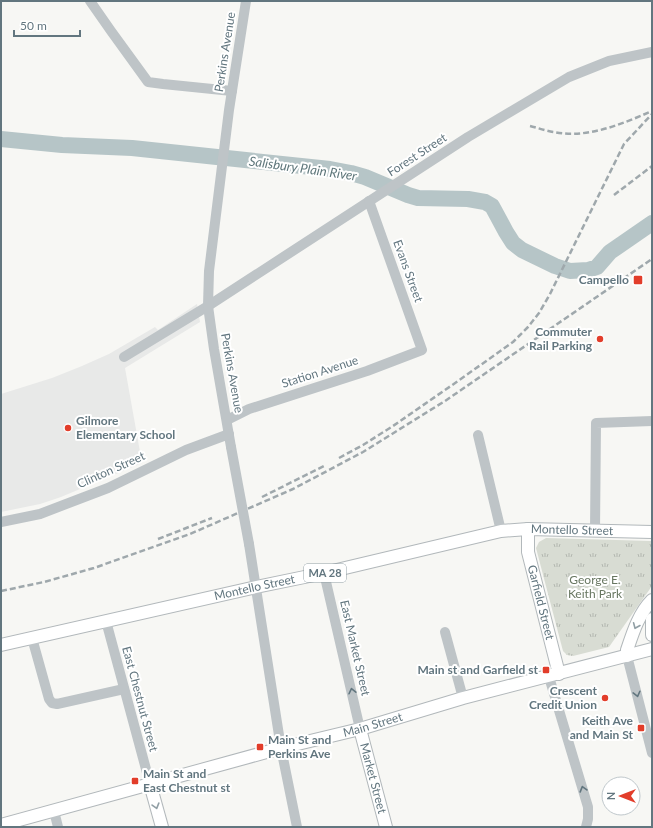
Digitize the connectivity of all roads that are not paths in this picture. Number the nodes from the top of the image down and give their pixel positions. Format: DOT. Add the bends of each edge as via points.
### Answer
graph roads {
  1 [pos="90,1"];
  2 [pos="246,1"];
  3 [pos="652,52"];
  4 [pos="232,91"];
  5 [pos="369,201"];
  6 [pos="208,306"];
  7 [pos="422,350"];
  8 [pos="124,357"];
  9 [pos="227,420"];
  10 [pos="652,421"];
  11 [pos="229,434"];
  12 [pos="478,435"];
  13 [pos="1,522"];
  14 [pos="528,529"];
  15 [pos="501,531"];
  16 [pos="595,531"];
  17 [pos="652,532"];
  18 [pos="324,573"];
  19 [pos="256,587"];
  20 [pos="652,600"];
  21 [pos="652,619"];
  22 [pos="106,621"];
  23 [pos="445,632"];
  24 [pos="652,635"];
  25 [pos="32,638"];
  26 [pos="1,645"];
  27 [pos="652,649"];
  28 [pos="627,656"];
  29 [pos="554,675"];
  30 [pos="124,688"];
  31 [pos="463,698"];
  32 [pos="360,729"];
  33 [pos="281,748"];
  34 [pos="652,753"];
  35 [pos="150,784"];
  36 [pos="54,811"];
  37 [pos="1,825"];
  38 [pos="58,827"];
  39 [pos="162,827"];
  40 [pos="297,827"];
  41 [pos="386,827"];
  42 [pos="586,827"];
  1 -- 4 [label="street" via="148,82"];
  2 -- 4 [label="street, Perkins Avenue"];
  3 -- 5 [label="street, Forest Street" via="609,61 569,77 468,137"];
  4 -- 6 [label="street, Perkins Avenue" via="209,271"];
  5 -- 6 [label="street, Forest Street"];
  5 -- 7 [label="street, Evans Street"];
  6 -- 8 [label="street, Forest Street"];
  6 -- 9 [label="street, Perkins Avenue"];
  7 -- 9 [label="street, Station Avenue" via="367,371 249,409"];
  9 -- 11 [label="street, Perkins Avenue"];
  10 -- 16 [label="street" via="596,423"];
  11 -- 13 [label="street, Clinton Street" via="186,450 108,488 40,514"];
  11 -- 19 [label="street, Perkins Avenue, bridge"];
  12 -- 15 [label="street"];
  14 -- 15 [label="main road, Montello Street / MA 28"];
  14 -- 16 [label="main road, Montello Street / MA 28"];
  14 -- 29 [label="main road, Garfield Street" via="528,552"];
  15 -- 18 [label="main road, Montello Street / MA 28"];
  16 -- 17 [label="main road, Montello Street / MA 28"];
  18 -- 19 [label="main road, Montello Street / MA 28"];
  32 -- 18 [label="street, East Market Street, one-way"];
  19 -- 22 [label="main road, Montello Street / MA 28"];
  19 -- 33 [label="street, Perkins Avenue"];
  20 -- 28 [label="main road, one-way" via="640,616"];
  21 -- 24 [label="main road"];
  22 -- 25 [label="main road, Montello Street / MA 28"];
  22 -- 30 [label="street, East Chestnut Street"];
  23 -- 31 [label="street"];
  25 -- 26 [label="main road, Montello Street / MA 28"];
  25 -- 30 [label="street" via="52,703 58,704"];
  27 -- 28 [label="main road, Main Street"];
  28 -- 29 [label="main road, Main Street"];
  28 -- 34 [label="street, one-way"];
  29 -- 31 [label="main road, Main Street"];
  42 -- 29 [label="street, one-way" via="588,807"];
  30 -- 35 [label="street, East Chestnut Street"];
  31 -- 32 [label="main road, Main Street"];
  32 -- 33 [label="main road, Main Street"];
  32 -- 41 [label="main road, Market Street"];
  33 -- 35 [label="main road, Main Street"];
  33 -- 40 [label="street, Perkins Avenue"];
  35 -- 36 [label="main road, Main Street"];
  35 -- 39 [label="main road, one-way"];
  36 -- 37 [label="main road, Main Street"];
  36 -- 38 [label="street"];
}
